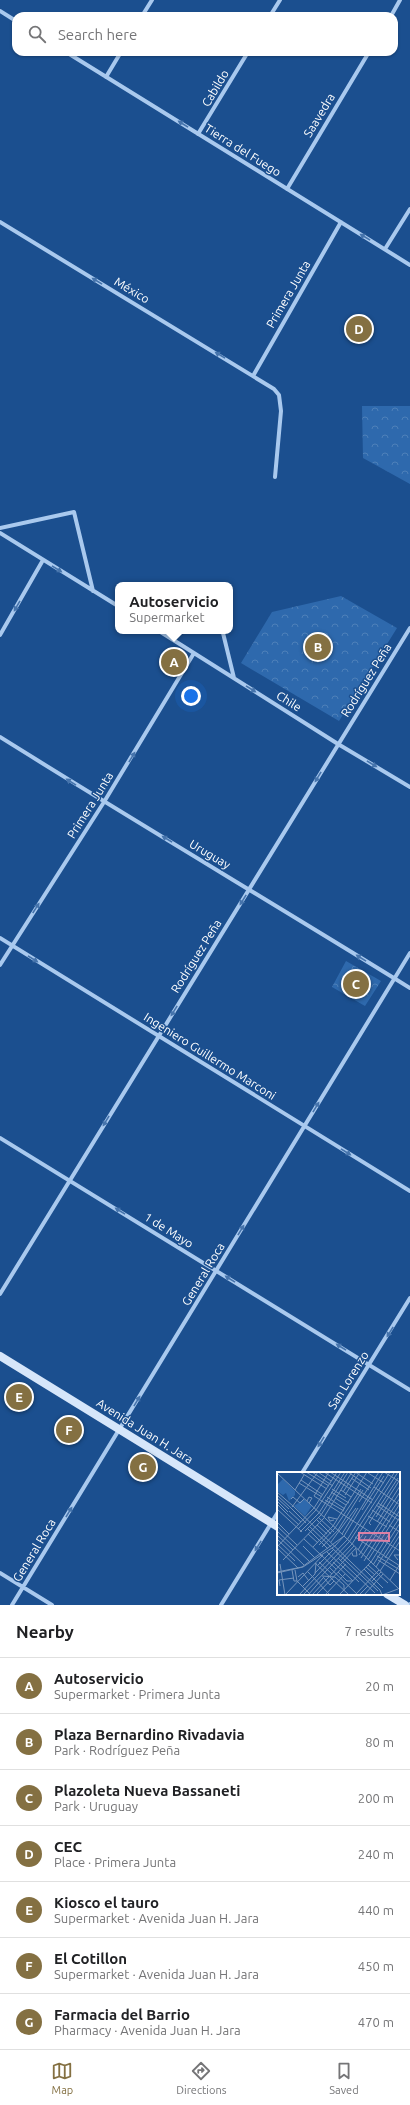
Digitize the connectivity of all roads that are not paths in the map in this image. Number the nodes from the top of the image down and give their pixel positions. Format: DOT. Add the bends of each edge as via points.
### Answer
graph roads {
  1 [pos="152,0"];
  2 [pos="280,0"];
  3 [pos="400,0"];
  4 [pos="0,12"];
  5 [pos="144,12"];
  6 [pos="272,12"];
  7 [pos="393,12"];
  8 [pos="12,19"];
  9 [pos="72,56"];
  10 [pos="119,56"];
  11 [pos="246,56"];
  12 [pos="367,56"];
  13 [pos="106,77"];
  14 [pos="198,134"];
  15 [pos="287,189"];
  16 [pos="410,209"];
  17 [pos="0,222"];
  18 [pos="341,222"];
  19 [pos="385,249"];
  20 [pos="410,265"];
  21 [pos="253,376"];
  22 [pos="275,478"];
  23 [pos="0,528"];
  24 [pos="0,534"];
  25 [pos="43,560"];
  26 [pos="93,590"];
  27 [pos="115,604"];
  28 [pos="410,628"];
  29 [pos="164,634"];
  30 [pos="223,634"];
  31 [pos="0,635"];
  32 [pos="194,653"];
  33 [pos="234,678"];
  34 [pos="0,736"];
  35 [pos="338,744"];
  36 [pos="410,787"];
  37 [pos="104,802"];
  38 [pos="250,889"];
  39 [pos="0,938"];
  40 [pos="12,946"];
  41 [pos="410,953"];
  42 [pos="0,965"];
  43 [pos="394,978"];
  44 [pos="410,988"];
  45 [pos="158,1036"];
  46 [pos="304,1126"];
  47 [pos="0,1138"];
  48 [pos="70,1180"];
  49 [pos="410,1191"];
  50 [pos="216,1271"];
  51 [pos="0,1294"];
  52 [pos="410,1298"];
  53 [pos="0,1356"];
  54 [pos="369,1365"];
  55 [pos="410,1390"];
  56 [pos="120,1429"];
  57 [pos="303,1472"];
  58 [pos="275,1525"];
  59 [pos="0,1573"];
  60 [pos="23,1587"];
  61 [pos="389,1595"];
  62 [pos="12,1605"];
  63 [pos="52,1605"];
  64 [pos="221,1605"];
  65 [pos="405,1605"];
  1 -- 5 [label="street"];
  2 -- 6 [label="street"];
  3 -- 7 [label="street"];
  4 -- 8 [label="street"];
  9 -- 13 [label="street, Tierra del Fuego"];
  10 -- 13 [label="street"];
  11 -- 14 [label="street, Cabildo"];
  12 -- 15 [label="street, Saavedra"];
  14 -- 13 [label="street, Tierra del Fuego, one-way"];
  14 -- 15 [label="street, Tierra del Fuego"];
  15 -- 18 [label="street, Tierra del Fuego"];
  16 -- 19 [label="street"];
  21 -- 17 [label="street, México, one-way"];
  19 -- 18 [label="street, Tierra del Fuego, one-way"];
  18 -- 21 [label="street, Primera Junta"];
  19 -- 20 [label="street, Tierra del Fuego"];
  21 -- 22 [label="street, México" via="280,395"];
  23 -- 26 [label="street" via="74,512"];
  24 -- 25 [label="street"];
  25 -- 26 [label="street, one-way"];
  25 -- 31 [label="street, one-way"];
  26 -- 27 [label="street"];
  28 -- 35 [label="street, Rodríguez Peña"];
  29 -- 32 [label="street, Chile"];
  30 -- 33 [label="street"];
  32 -- 33 [label="street, Chile"];
  37 -- 32 [label="street, Primera Junta, one-way"];
  33 -- 35 [label="street, Chile, one-way"];
  37 -- 34 [label="street, Uruguay, one-way"];
  35 -- 36 [label="street, Chile, one-way"];
  35 -- 38 [label="street, Rodríguez Peña, one-way"];
  38 -- 37 [label="street, Uruguay, one-way"];
  40 -- 37 [label="street, Primera Junta, one-way"];
  43 -- 38 [label="street, Uruguay, one-way"];
  38 -- 45 [label="street, Rodríguez Peña, one-way"];
  39 -- 40 [label="street, Ingeniero Guillermo Marconi"];
  40 -- 42 [label="street, Primera Junta"];
  40 -- 45 [label="street, Ingeniero Guillermo Marconi, one-way"];
  41 -- 43 [label="street, General Roca"];
  43 -- 44 [label="street, Uruguay"];
  46 -- 43 [label="street, General Roca, one-way"];
  45 -- 46 [label="street, Ingeniero Guillermo Marconi"];
  45 -- 48 [label="street, Rodríguez Peña, one-way"];
  46 -- 49 [label="street, Ingeniero Guillermo Marconi, one-way"];
  50 -- 46 [label="street, General Roca, one-way"];
  47 -- 48 [label="street, 1 de Mayo"];
  50 -- 48 [label="street, 1 de Mayo, one-way"];
  48 -- 51 [label="street, Rodríguez Peña"];
  54 -- 50 [label="street, 1 de Mayo, one-way"];
  56 -- 50 [label="street, General Roca, one-way"];
  52 -- 54 [label="street, San Lorenzo, one-way"];
  53 -- 56 [label="main road, Avenida Juan H. Jara"];
  54 -- 55 [label="street, 1 de Mayo"];
  54 -- 57 [label="street, San Lorenzo, one-way"];
  56 -- 58 [label="main road, Avenida Juan H. Jara"];
  60 -- 56 [label="street, General Roca, one-way"];
  58 -- 64 [label="street, one-way"];
  59 -- 60 [label="street"];
  60 -- 62 [label="street, General Roca"];
  60 -- 63 [label="street"];
  61 -- 65 [label="main road"];
}
